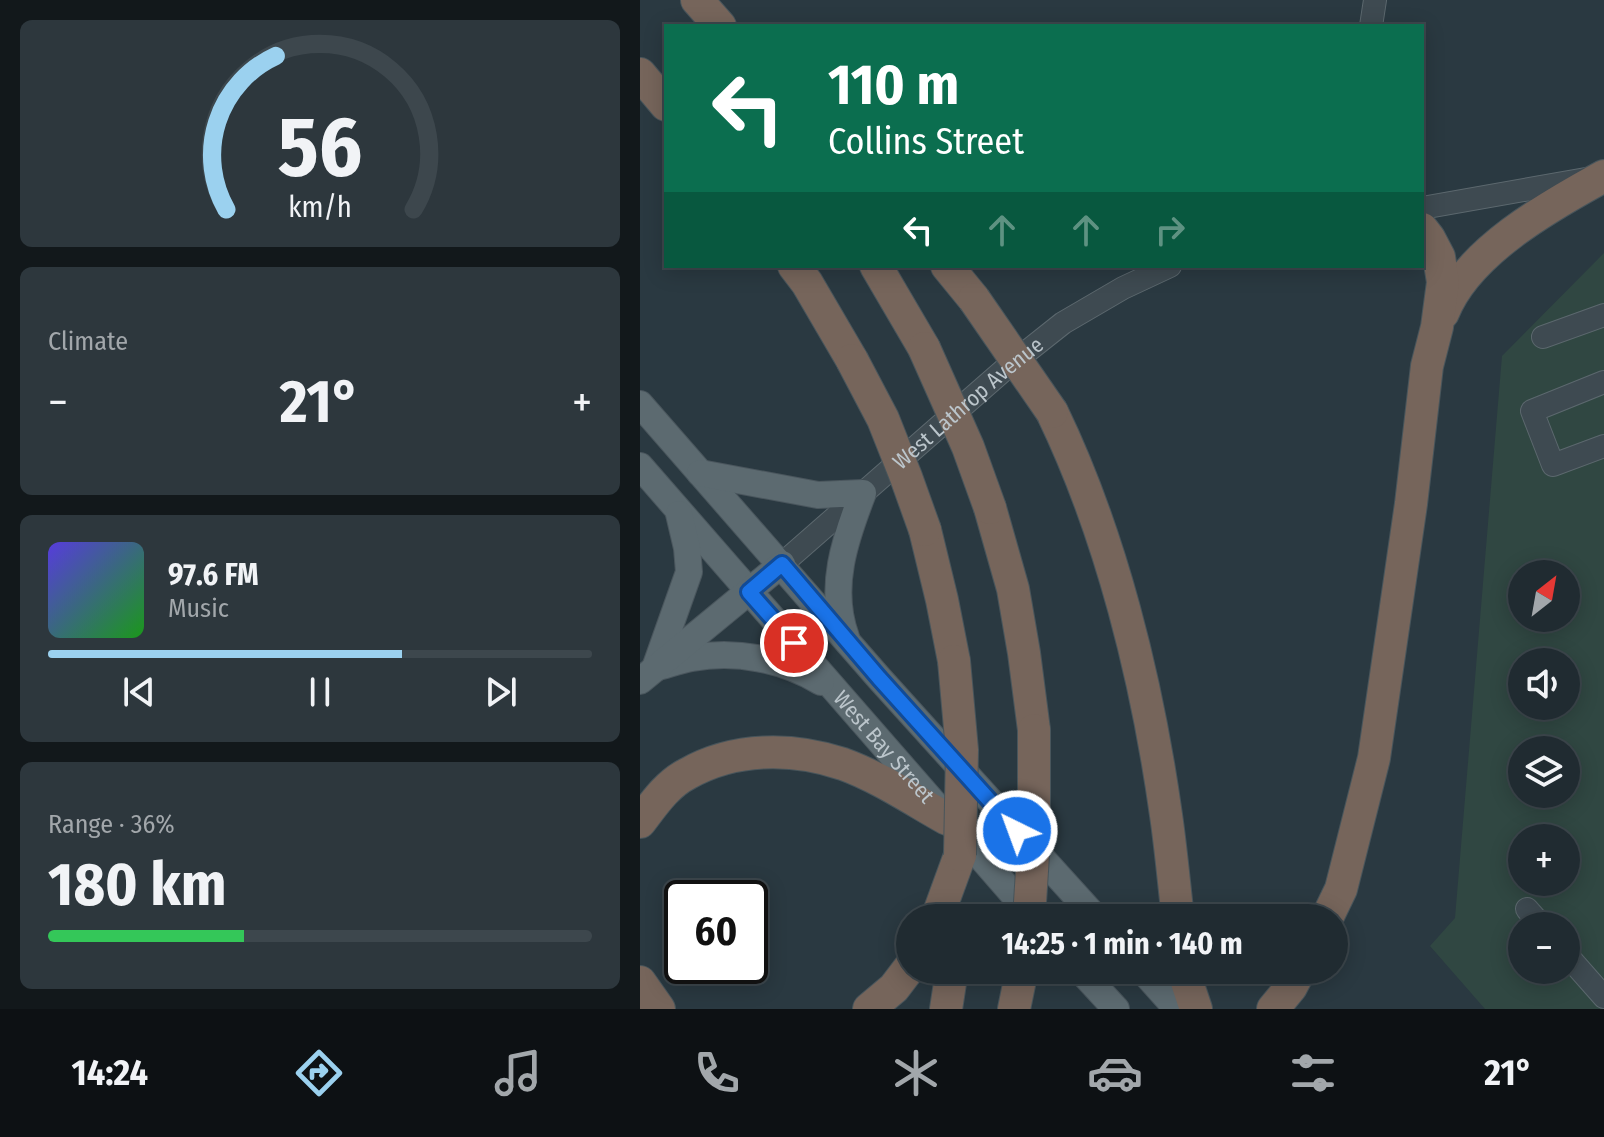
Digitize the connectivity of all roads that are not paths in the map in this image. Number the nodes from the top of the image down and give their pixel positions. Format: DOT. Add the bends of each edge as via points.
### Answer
graph roads {
  1 [pos="675,0"];
  2 [pos="697,0"];
  3 [pos="1375,0"];
  4 [pos="693,24"];
  5 [pos="718,24"];
  6 [pos="1371,24"];
  7 [pos="640,74"];
  8 [pos="664,103"];
  9 [pos="1604,176"];
  10 [pos="1424,208"];
  11 [pos="1424,232"];
  12 [pos="796,268"];
  13 [pos="877,268"];
  14 [pos="949,268"];
  15 [pos="1166,268"];
  16 [pos="1604,315"];
  17 [pos="1437,327"];
  18 [pos="1543,337"];
  19 [pos="1604,382"];
  20 [pos="640,404"];
  21 [pos="1604,446"];
  22 [pos="640,466"];
  23 [pos="700,473"];
  24 [pos="863,493"];
  25 [pos="678,510"];
  26 [pos="782,564"];
  27 [pos="749,592"];
  28 [pos="847,641"];
  29 [pos="648,675"];
  30 [pos="834,689"];
  31 [pos="947,819"];
  32 [pos="640,822"];
  33 [pos="951,904"];
  34 [pos="1020,904"];
  35 [pos="1032,904"];
  36 [pos="1083,904"];
  37 [pos="1176,904"];
  38 [pos="1334,904"];
  39 [pos="1580,970"];
  40 [pos="640,982"];
  41 [pos="897,984"];
  42 [pos="950,984"];
  43 [pos="1019,984"];
  44 [pos="1093,984"];
  45 [pos="1155,984"];
  46 [pos="1188,984"];
  47 [pos="1604,997"];
  48 [pos="659,1009"];
  49 [pos="869,1009"];
  50 [pos="946,1009"];
  51 [pos="1014,1009"];
  52 [pos="1116,1009"];
  53 [pos="1177,1009"];
  54 [pos="1196,1009"];
  1 -- 4 [label="highway"];
  2 -- 5 [label="highway"];
  3 -- 6 [label="street"];
  7 -- 8 [label="highway"];
  9 -- 10 [label="street"];
  9 -- 17 [label="highway" via="1496,245 1448,299"];
  11 -- 17 [label="highway" via="1439,257 1443,282"];
  12 -- 33 [label="highway, bridge" via="883,419 925,530 954,661 962,750 960,855"];
  13 -- 35 [label="highway, bridge" via="924,348 968,447 1013,589 1034,730"];
  14 -- 37 [label="highway, bridge" via="1052,412 1107,552 1145,695"];
  15 -- 24 [label="street, West Lathrop Avenue" via="1063,323"];
  16 -- 18 [label="street"];
  17 -- 38 [label="highway" via="1427,366 1374,758"];
  19 -- 21 [label="street" via="1532,411 1553,465"];
  20 -- 23 [label="main road, West Bay Street"];
  22 -- 25 [label="main road, West Bay Street"];
  23 -- 24 [label="main road" via="818,495"];
  23 -- 26 [label="main road, West Bay Street"];
  24 -- 26 [label="street, West Lathrop Avenue"];
  24 -- 28 [label="main road" via="839,570 840,622"];
  25 -- 27 [label="main road, West Bay Street"];
  25 -- 29 [label="main road" via="689,572"];
  26 -- 27 [label="main road"];
  26 -- 28 [label="main road, West Bay Street"];
  27 -- 29 [label="main road"];
  27 -- 30 [label="main road, West Bay Street"];
  28 -- 36 [label="main road, West Bay Street"];
  29 -- 30 [label="main road" via="693,658 753,657 786,665"];
  30 -- 31 [label="main road, West Bay Street"];
  31 -- 32 [label="highway" via="843,765 777,752 745,754 685,774"];
  31 -- 34 [label="main road, West Bay Street"];
  39 -- 47 [label="street"];
  40 -- 48 [label="highway"];
  41 -- 49 [label="highway"];
  42 -- 50 [label="highway"];
  43 -- 51 [label="highway"];
  44 -- 52 [label="main road"];
  45 -- 53 [label="main road"];
  46 -- 54 [label="highway"];
}
